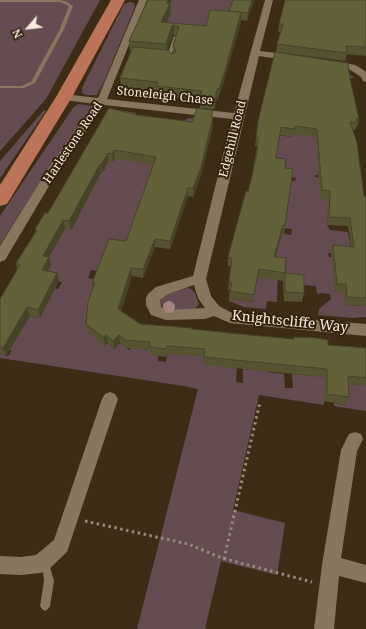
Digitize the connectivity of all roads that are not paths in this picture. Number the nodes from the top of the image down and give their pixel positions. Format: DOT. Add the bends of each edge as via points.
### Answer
graph roads {
  1 [pos="118,0"];
  2 [pos="143,0"];
  3 [pos="269,0"];
  4 [pos="0,1"];
  5 [pos="176,37"];
  6 [pos="256,53"];
  7 [pos="169,59"];
  8 [pos="305,59"];
  9 [pos="320,61"];
  10 [pos="366,79"];
  11 [pos="0,87"];
  12 [pos="64,98"];
  13 [pos="101,102"];
  14 [pos="238,117"];
  15 [pos="0,200"];
  16 [pos="0,257"];
  17 [pos="200,279"];
  18 [pos="214,310"];
  19 [pos="366,330"];
  20 [pos="110,399"];
  21 [pos="355,439"];
  22 [pos="40,564"];
  23 [pos="0,565"];
  24 [pos="331,565"];
  25 [pos="366,574"];
  26 [pos="45,606"];
  27 [pos="324,629"];
  1 -- 12 [label="main road"];
  2 -- 13 [label="street, Harlestone Road" via="123,54"];
  3 -- 6 [label="street, Edgehill Road"];
  4 -- 11 [label="lane" via="60,1 71,6 62,29 33,83 22,87"];
  5 -- 7 [label="lane"];
  6 -- 8 [label="street"];
  6 -- 14 [label="street, Edgehill Road"];
  9 -- 10 [label="street" via="352,67"];
  12 -- 13 [label="street, Stoneleigh Chase"];
  12 -- 15 [label="main road"];
  13 -- 14 [label="street, Stoneleigh Chase"];
  13 -- 16 [label="street, Harlestone Road" via="50,175"];
  14 -- 17 [label="street, Edgehill Road"];
  17 -- 18 [label="street, Edgehill Road" via="205,298"];
  17 -- 18 [label="street" via="161,291 153,298 153,305 156,311 166,315 205,314"];
  18 -- 19 [label="street, Knightscliffe Way" via="230,318"];
  20 -- 22 [label="street" via="61,546"];
  21 -- 24 [label="street" via="349,450"];
  22 -- 23 [label="street"];
  22 -- 26 [label="lane" via="47,570 49,581"];
  24 -- 25 [label="street"];
  24 -- 27 [label="street"];
}
